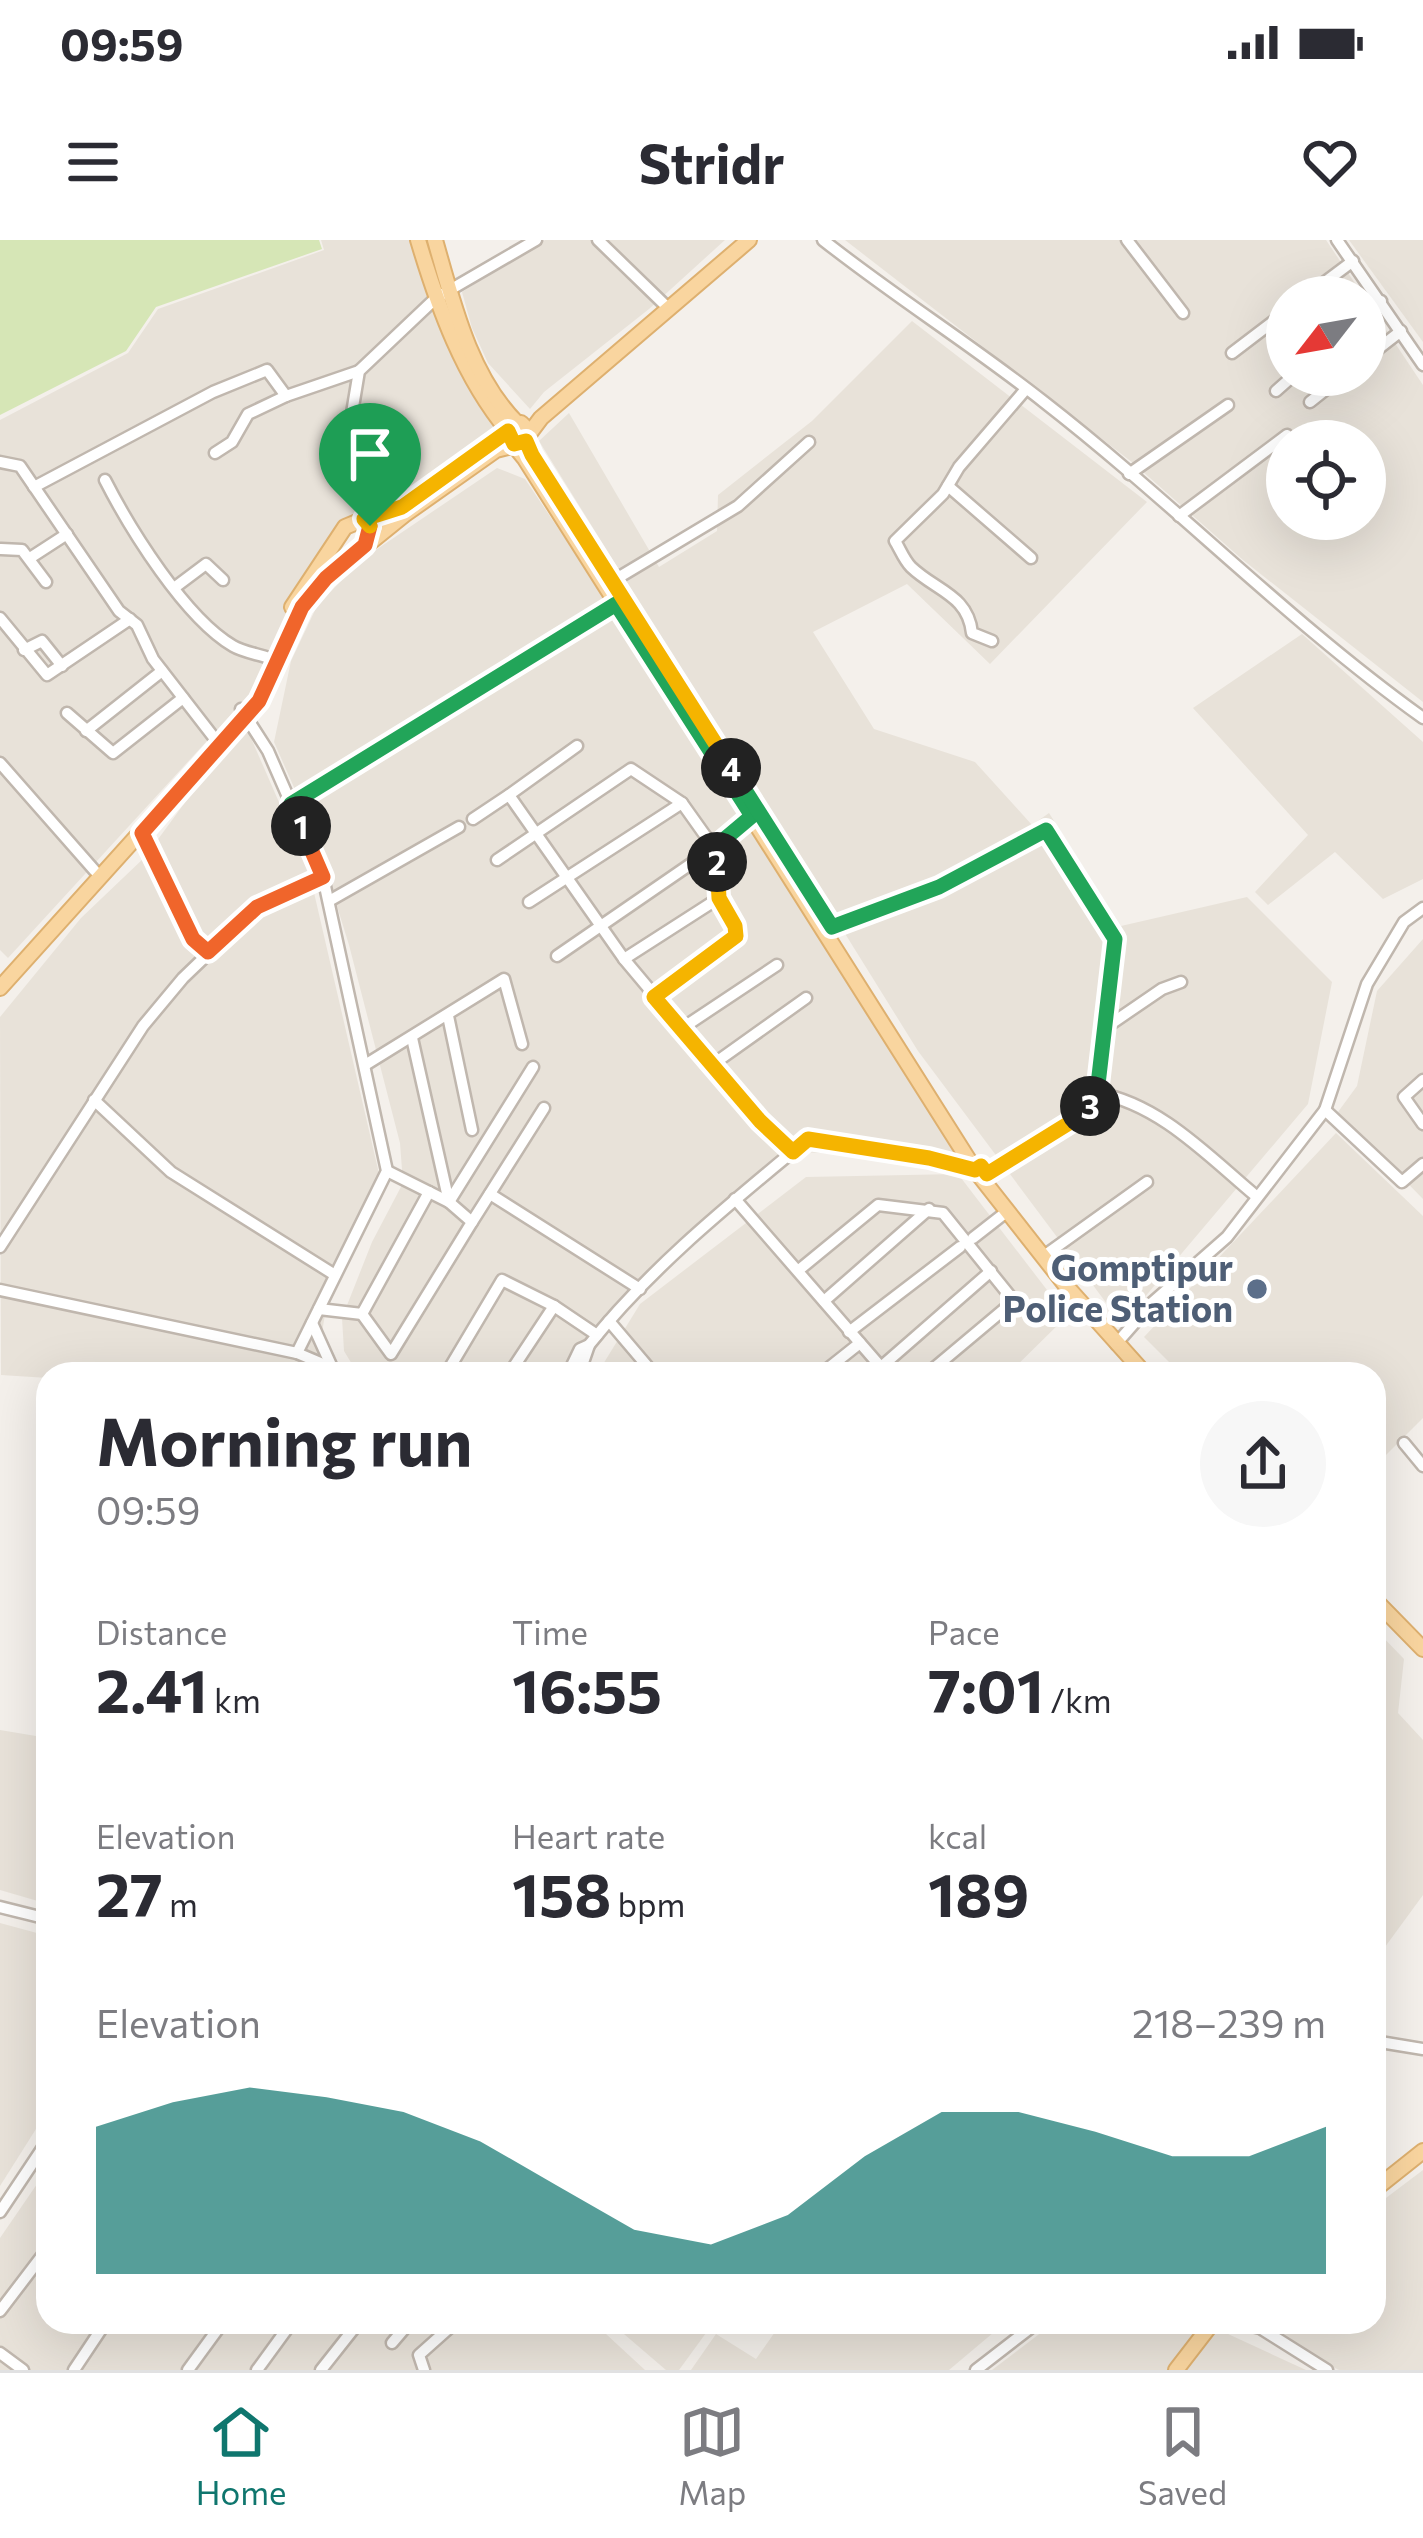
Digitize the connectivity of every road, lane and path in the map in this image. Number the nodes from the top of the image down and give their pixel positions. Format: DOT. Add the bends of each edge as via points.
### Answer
graph roads {
  1 [pos="418,240"];
  2 [pos="435,240"];
  3 [pos="536,240"];
  4 [pos="598,240"];
  5 [pos="738,240"];
  6 [pos="749,240"];
  7 [pos="823,240"];
  8 [pos="1127,240"];
  9 [pos="1337,240"];
  10 [pos="1352,261"];
  11 [pos="1332,276"];
  12 [pos="1363,276"];
  13 [pos="442,294"];
  14 [pos="665,305"];
  15 [pos="1386,309"];
  16 [pos="1183,313"];
  17 [pos="1266,327"];
  18 [pos="1401,331"];
  19 [pos="1386,343"];
  20 [pos="1232,353"];
  21 [pos="1423,365"];
  22 [pos="359,371"];
  23 [pos="1026,388"];
  24 [pos="286,396"];
  25 [pos="1318,396"];
  26 [pos="1310,402"];
  27 [pos="1228,405"];
  28 [pos="519,433"];
  29 [pos="809,442"];
  30 [pos="1266,451"];
  31 [pos="215,453"];
  32 [pos="0,463"];
  33 [pos="1129,474"];
  34 [pos="105,480"];
  35 [pos="34,487"];
  36 [pos="948,487"];
  37 [pos="356,488"];
  38 [pos="1178,516"];
  39 [pos="364,519"];
  40 [pos="345,527"];
  41 [pos="67,534"];
  42 [pos="365,545"];
  43 [pos="1,549"];
  44 [pos="30,558"];
  45 [pos="1031,558"];
  46 [pos="321,575"];
  47 [pos="224,580"];
  48 [pos="46,582"];
  49 [pos="611,582"];
  50 [pos="174,588"];
  51 [pos="616,604"];
  52 [pos="298,605"];
  53 [pos="0,618"];
  54 [pos="130,619"];
  55 [pos="992,641"];
  56 [pos="24,650"];
  57 [pos="269,658"];
  58 [pos="62,666"];
  59 [pos="162,671"];
  60 [pos="183,698"];
  61 [pos="67,713"];
  62 [pos="243,713"];
  63 [pos="1423,718"];
  64 [pos="86,731"];
  65 [pos="214,739"];
  66 [pos="578,746"];
  67 [pos="0,763"];
  68 [pos="509,795"];
  69 [pos="682,803"];
  70 [pos="291,804"];
  71 [pos="752,816"];
  72 [pos="473,819"];
  73 [pos="459,827"];
  74 [pos="142,833"];
  75 [pos="537,833"];
  76 [pos="714,848"];
  77 [pos="497,860"];
  78 [pos="95,871"];
  79 [pos="323,877"];
  80 [pos="569,877"];
  81 [pos="719,898"];
  82 [pos="329,901"];
  83 [pos="529,902"];
  84 [pos="1423,908"];
  85 [pos="602,924"];
  86 [pos="832,927"];
  87 [pos="208,952"];
  88 [pos="557,956"];
  89 [pos="624,959"];
  90 [pos="777,965"];
  91 [pos="0,975"];
  92 [pos="1181,982"];
  93 [pos="0,988"];
  94 [pos="654,997"];
  95 [pos="806,998"];
  96 [pos="448,1016"];
  97 [pos="681,1029"];
  98 [pos="1102,1030"];
  99 [pos="412,1038"];
  100 [pos="522,1045"];
  101 [pos="365,1065"];
  102 [pos="712,1065"];
  103 [pos="533,1066"];
  104 [pos="1423,1080"];
  105 [pos="1097,1093"];
  106 [pos="94,1100"];
  107 [pos="544,1108"];
  108 [pos="1325,1109"];
  109 [pos="1423,1124"];
  110 [pos="472,1130"];
  111 [pos="793,1152"];
  112 [pos="1423,1164"];
  113 [pos="981,1170"];
  114 [pos="387,1171"];
  115 [pos="1147,1182"];
  116 [pos="429,1192"];
  117 [pos="490,1194"];
  118 [pos="1256,1196"];
  119 [pos="735,1199"];
  120 [pos="448,1202"];
  121 [pos="929,1209"];
  122 [pos="1006,1213"];
  123 [pos="472,1222"];
  124 [pos="973,1238"];
  125 [pos="0,1246"];
  126 [pos="960,1247"];
  127 [pos="1048,1253"];
  128 [pos="800,1269"];
  129 [pos="991,1271"];
  130 [pos="335,1275"];
  131 [pos="0,1289"];
  132 [pos="640,1289"];
  133 [pos="824,1301"];
  134 [pos="554,1306"];
  135 [pos="319,1309"];
  136 [pos="362,1314"];
  137 [pos="608,1322"];
  138 [pos="312,1323"];
  139 [pos="849,1332"];
  140 [pos="593,1340"];
  141 [pos="1119,1341"];
  142 [pos="860,1343"];
  143 [pos="297,1353"];
  144 [pos="314,1362"];
  145 [pos="328,1362"];
  146 [pos="453,1362"];
  147 [pos="517,1362"];
  148 [pos="574,1362"];
  149 [pos="584,1362"];
  150 [pos="643,1362"];
  151 [pos="836,1362"];
  152 [pos="876,1362"];
  153 [pos="894,1362"];
  154 [pos="941,1362"];
  155 [pos="1136,1362"];
  156 [pos="1143,1362"];
  157 [pos="1404,1444"];
  158 [pos="1423,1466"];
  159 [pos="1386,1600"];
  160 [pos="1386,1611"];
  161 [pos="1423,1638"];
  162 [pos="1423,1648"];
  163 [pos="0,1907"];
  164 [pos="36,1916"];
  165 [pos="1386,2043"];
  166 [pos="1423,2048"];
  167 [pos="1423,2151"];
  168 [pos="36,2158"];
  169 [pos="1386,2180"];
  170 [pos="0,2212"];
  171 [pos="36,2264"];
  172 [pos="0,2311"];
  173 [pos="98,2334"];
  174 [pos="214,2334"];
  175 [pos="283,2334"];
  176 [pos="350,2334"];
  177 [pos="399,2334"];
  178 [pos="442,2334"];
  179 [pos="1022,2334"];
  180 [pos="1204,2334"];
  181 [pos="1270,2334"];
  182 [pos="392,2342"];
  183 [pos="0,2354"];
  184 [pos="23,2370"];
  185 [pos="74,2370"];
  186 [pos="188,2370"];
  187 [pos="256,2370"];
  188 [pos="321,2370"];
  189 [pos="424,2370"];
  190 [pos="976,2370"];
  191 [pos="1176,2370"];
  192 [pos="1327,2370"];
  1 -- 13 [label="main road"];
  2 -- 13 [label="main road"];
  3 -- 13 [label="street"];
  4 -- 14 [label="street"];
  5 -- 14 [label="main road"];
  6 -- 28 [label="main road"];
  7 -- 23 [label="street"];
  8 -- 16 [label="street"];
  9 -- 10 [label="street"];
  10 -- 11 [label="street"];
  10 -- 12 [label="street"];
  13 -- 22 [label="street"];
  13 -- 28 [label="main road" via="463,360 493,414"];
  14 -- 28 [label="main road"];
  15 -- 18 [label="street"];
  17 -- 20 [label="street"];
  18 -- 19 [label="street"];
  18 -- 21 [label="street"];
  22 -- 24 [label="street"];
  22 -- 37 [label="street" via="349,431"];
  23 -- 33 [label="street"];
  23 -- 36 [label="street"];
  24 -- 31 [label="street" via="248,414"];
  24 -- 35 [label="street" via="267,370"];
  25 -- 26 [label="street"];
  27 -- 33 [label="street"];
  28 -- 39 [label="main road" via="402,507"];
  28 -- 42 [label="main road"];
  28 -- 49 [label="main road"];
  28 -- 51 [label="main road"];
  29 -- 49 [label="street" via="738,506"];
  30 -- 38 [label="street"];
  32 -- 35 [label="street" via="20,466"];
  33 -- 38 [label="street"];
  34 -- 50 [label="street"];
  35 -- 41 [label="street"];
  36 -- 45 [label="street"];
  36 -- 55 [label="street" via="895,541 908,565 960,601 972,633"];
  37 -- 39 [label="street"];
  37 -- 40 [label="street"];
  38 -- 63 [label="street"];
  39 -- 40 [label="main road"];
  39 -- 42 [label="main road" via="371,532"];
  40 -- 46 [label="main road"];
  41 -- 44 [label="street"];
  41 -- 54 [label="street"];
  42 -- 46 [label="main road"];
  43 -- 44 [label="street"];
  44 -- 48 [label="street"];
  46 -- 52 [label="main road"];
  47 -- 50 [label="street" via="206,564"];
  49 -- 86 [label="main road"];
  50 -- 57 [label="street" via="235,648"];
  51 -- 70 [label="street"];
  51 -- 71 [label="main road"];
  52 -- 57 [label="main road"];
  52 -- 62 [label="main road" via="259,701"];
  53 -- 56 [label="street"];
  54 -- 58 [label="street"];
  54 -- 59 [label="street"];
  56 -- 58 [label="street" via="43,674"];
  56 -- 58 [label="street" via="42,641"];
  57 -- 62 [label="main road"];
  59 -- 60 [label="street"];
  59 -- 64 [label="street"];
  60 -- 64 [label="street" via="113,753"];
  60 -- 65 [label="street"];
  61 -- 64 [label="street"];
  62 -- 65 [label="main road"];
  62 -- 70 [label="street"];
  62 -- 74 [label="main road"];
  65 -- 78 [label="main road"];
  66 -- 68 [label="street"];
  67 -- 78 [label="street"];
  68 -- 72 [label="street"];
  68 -- 75 [label="street"];
  69 -- 75 [label="street" via="631,769"];
  69 -- 76 [label="street"];
  69 -- 80 [label="street"];
  70 -- 79 [label="street"];
  71 -- 76 [label="street"];
  71 -- 113 [label="main road"];
  73 -- 82 [label="street"];
  74 -- 87 [label="street" via="193,939"];
  74 -- 93 [label="main road"];
  75 -- 77 [label="street"];
  75 -- 80 [label="street"];
  76 -- 81 [label="street"];
  76 -- 85 [label="street"];
  78 -- 91 [label="main road"];
  79 -- 82 [label="street"];
  79 -- 87 [label="street" via="257,907"];
  80 -- 83 [label="street"];
  80 -- 85 [label="street"];
  81 -- 89 [label="street"];
  81 -- 94 [label="street" via="736,936"];
  82 -- 101 [label="street"];
  84 -- 108 [label="street" via="1404,922 1367,984"];
  85 -- 88 [label="street"];
  85 -- 89 [label="street"];
  86 -- 98 [label="street" via="939,887 1046,830 1115,939"];
  86 -- 113 [label="main road"];
  87 -- 106 [label="street" via="143,1026"];
  89 -- 94 [label="street"];
  90 -- 97 [label="street"];
  92 -- 98 [label="street"];
  94 -- 97 [label="street"];
  95 -- 102 [label="street"];
  96 -- 99 [label="street"];
  96 -- 100 [label="street" via="504,979"];
  96 -- 110 [label="street"];
  97 -- 102 [label="street"];
  98 -- 105 [label="street"];
  99 -- 101 [label="street"];
  99 -- 120 [label="street"];
  101 -- 114 [label="street"];
  102 -- 111 [label="street"];
  103 -- 120 [label="street"];
  104 -- 109 [label="street" via="1404,1097"];
  105 -- 113 [label="street" via="1087,1112"];
  105 -- 118 [label="street" via="1121,1097 1175,1128"];
  106 -- 125 [label="street"];
  106 -- 130 [label="street" via="171,1172"];
  107 -- 117 [label="street"];
  108 -- 112 [label="street" via="1402,1182"];
  108 -- 118 [label="street"];
  111 -- 113 [label="street" via="808,1139"];
  111 -- 119 [label="street"];
  113 -- 122 [label="main road"];
  113 -- 127 [label="main road"];
  114 -- 116 [label="street"];
  114 -- 130 [label="street"];
  115 -- 127 [label="street"];
  116 -- 120 [label="street"];
  116 -- 136 [label="street"];
  117 -- 123 [label="street"];
  117 -- 132 [label="street"];
  118 -- 141 [label="street" via="1227,1237"];
  119 -- 128 [label="street"];
  119 -- 132 [label="street"];
  120 -- 123 [label="street"];
  121 -- 128 [label="street" via="878,1205"];
  121 -- 129 [label="street" via="943,1213"];
  121 -- 133 [label="street"];
  122 -- 124 [label="street"];
  122 -- 141 [label="main road"];
  123 -- 136 [label="street" via="391,1354"];
  126 -- 139 [label="street"];
  127 -- 141 [label="main road"];
  128 -- 133 [label="street"];
  129 -- 153 [label="street"];
  129 -- 154 [label="street" via="1014,1301"];
  130 -- 135 [label="street"];
  131 -- 143 [label="street"];
  132 -- 137 [label="street"];
  133 -- 139 [label="street"];
  134 -- 140 [label="street"];
  134 -- 146 [label="street" via="502,1280"];
  134 -- 147 [label="street"];
  135 -- 136 [label="street"];
  135 -- 138 [label="street"];
  137 -- 140 [label="street"];
  137 -- 150 [label="street"];
  138 -- 143 [label="street"];
  138 -- 145 [label="street"];
  139 -- 142 [label="street"];
  140 -- 148 [label="street"];
  140 -- 149 [label="street"];
  141 -- 155 [label="main road"];
  141 -- 156 [label="main road"];
  142 -- 151 [label="street"];
  142 -- 152 [label="street"];
  143 -- 144 [label="street"];
  157 -- 158 [label="street"];
  159 -- 161 [label="main road"];
  160 -- 162 [label="main road"];
  163 -- 164 [label="street"];
  165 -- 166 [label="street"];
  167 -- 169 [label="main road"];
  168 -- 170 [label="street"];
  171 -- 172 [label="street"];
  173 -- 185 [label="street"];
  174 -- 186 [label="street"];
  175 -- 187 [label="street"];
  176 -- 188 [label="street"];
  177 -- 182 [label="street"];
  178 -- 189 [label="street" via="418,2355"];
  179 -- 190 [label="street"];
  180 -- 191 [label="main road"];
  181 -- 192 [label="street"];
  183 -- 184 [label="street"];
}
